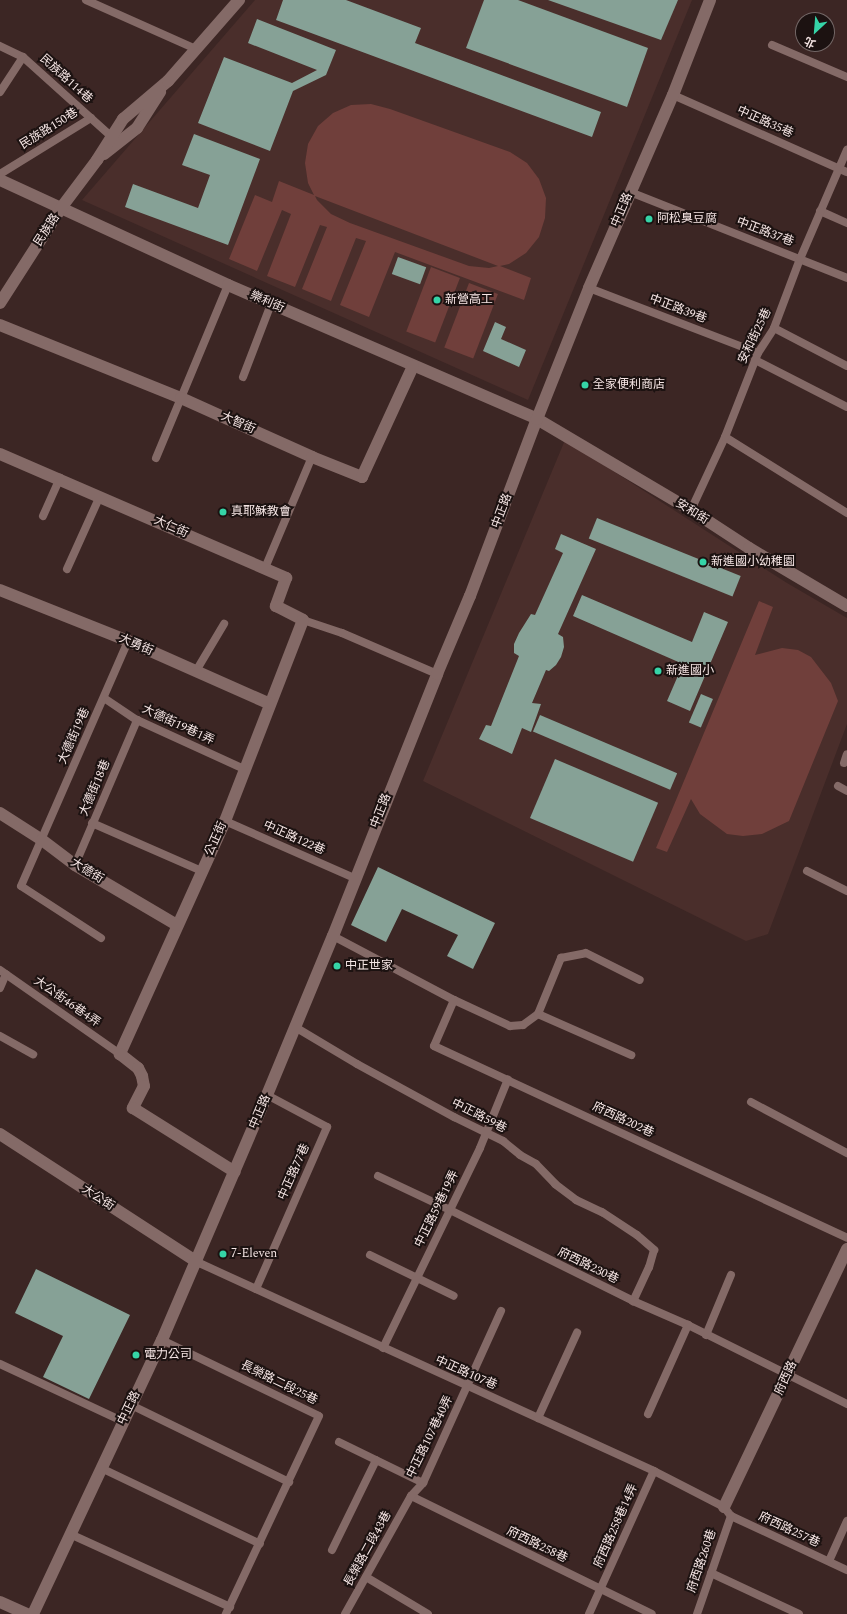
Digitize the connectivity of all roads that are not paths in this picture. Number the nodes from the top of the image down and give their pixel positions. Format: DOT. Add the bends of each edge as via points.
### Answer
graph roads {
  1 [pos="86,0"];
  2 [pos="239,0"];
  3 [pos="710,0"];
  4 [pos="772,45"];
  5 [pos="0,46"];
  6 [pos="196,49"];
  7 [pos="23,57"];
  8 [pos="847,77"];
  9 [pos="168,80"];
  10 [pos="0,92"];
  11 [pos="673,95"];
  12 [pos="91,118"];
  13 [pos="112,136"];
  14 [pos="847,150"];
  15 [pos="97,160"];
  16 [pos="838,168"];
  17 [pos="847,172"];
  18 [pos="0,174"];
  19 [pos="0,180"];
  20 [pos="630,192"];
  21 [pos="61,208"];
  22 [pos="820,211"];
  23 [pos="847,223"];
  24 [pos="800,259"];
  25 [pos="847,278"];
  26 [pos="228,284"];
  27 [pos="589,288"];
  28 [pos="0,303"];
  29 [pos="271,304"];
  30 [pos="0,325"];
  31 [pos="774,328"];
  32 [pos="757,357"];
  33 [pos="413,366"];
  34 [pos="847,366"];
  35 [pos="243,377"];
  36 [pos="182,398"];
  37 [pos="847,407"];
  38 [pos="537,419"];
  39 [pos="725,437"];
  40 [pos="0,454"];
  41 [pos="312,457"];
  42 [pos="156,458"];
  43 [pos="60,478"];
  44 [pos="100,496"];
  45 [pos="691,510"];
  46 [pos="847,513"];
  47 [pos="43,516"];
  48 [pos="265,568"];
  49 [pos="67,569"];
  50 [pos="0,590"];
  51 [pos="847,606"];
  52 [pos="303,620"];
  53 [pos="224,624"];
  54 [pos="128,641"];
  55 [pos="196,671"];
  56 [pos="436,674"];
  57 [pos="104,698"];
  58 [pos="270,704"];
  59 [pos="137,720"];
  60 [pos="847,754"];
  61 [pos="844,763"];
  62 [pos="244,769"];
  63 [pos="838,786"];
  64 [pos="847,791"];
  65 [pos="0,813"];
  66 [pos="225,821"];
  67 [pos="92,823"];
  68 [pos="42,840"];
  69 [pos="75,865"];
  70 [pos="202,871"];
  71 [pos="808,871"];
  72 [pos="354,878"];
  73 [pos="847,891"];
  74 [pos="177,925"];
  75 [pos="333,936"];
  76 [pos="101,938"];
  77 [pos="3,972"];
  78 [pos="640,980"];
  79 [pos="0,988"];
  80 [pos="454,1000"];
  81 [pos="538,1014"];
  82 [pos="295,1027"];
  83 [pos="0,1036"];
  84 [pos="33,1054"];
  85 [pos="120,1054"];
  86 [pos="631,1055"];
  87 [pos="508,1079"];
  88 [pos="267,1095"];
  89 [pos="752,1102"];
  90 [pos="485,1132"];
  91 [pos="0,1134"];
  92 [pos="847,1153"];
  93 [pos="235,1172"];
  94 [pos="378,1176"];
  95 [pos="450,1210"];
  96 [pos="847,1238"];
  97 [pos="847,1249"];
  98 [pos="370,1255"];
  99 [pos="197,1262"];
  100 [pos="731,1274"];
  101 [pos="417,1279"];
  102 [pos="256,1289"];
  103 [pos="454,1296"];
  104 [pos="633,1302"];
  105 [pos="501,1311"];
  106 [pos="688,1325"];
  107 [pos="577,1332"];
  108 [pos="706,1334"];
  109 [pos="162,1340"];
  110 [pos="383,1348"];
  111 [pos="0,1364"];
  112 [pos="787,1375"];
  113 [pos="467,1386"];
  114 [pos="847,1404"];
  115 [pos="131,1406"];
  116 [pos="648,1414"];
  117 [pos="538,1418"];
  118 [pos="122,1421"];
  119 [pos="339,1442"];
  120 [pos="376,1460"];
  121 [pos="101,1468"];
  122 [pos="654,1471"];
  123 [pos="289,1482"];
  124 [pos="423,1483"];
  125 [pos="411,1496"];
  126 [pos="728,1512"];
  127 [pos="847,1521"];
  128 [pos="70,1534"];
  129 [pos="260,1544"];
  130 [pos="332,1550"];
  131 [pos="828,1561"];
  132 [pos="847,1570"];
  133 [pos="711,1573"];
  134 [pos="366,1577"];
  135 [pos="600,1590"];
  136 [pos="0,1602"];
  137 [pos="228,1611"];
  138 [pos="27,1614"];
  139 [pos="33,1614"];
  140 [pos="345,1614"];
  141 [pos="428,1614"];
  142 [pos="589,1614"];
  143 [pos="652,1614"];
  144 [pos="697,1614"];
  145 [pos="799,1614"];
  1 -- 6 [label="lane"];
  2 -- 6 [label="street, 民族路"];
  3 -- 11 [label="street, 中正路"];
  4 -- 8 [label="lane"];
  5 -- 7 [label="lane, 民族路114巷"];
  6 -- 9 [label="street, 民族路"];
  7 -- 10 [label="lane"];
  7 -- 12 [label="lane, 民族路114巷"];
  9 -- 13 [label="street, 民族路" via="123,119"];
  9 -- 15 [label="street, 民族路" via="137,128"];
  11 -- 16 [label="lane, 中正路35巷"];
  11 -- 20 [label="street, 中正路"];
  12 -- 13 [label="lane, 民族路114巷"];
  12 -- 18 [label="lane, 民族路150巷"];
  13 -- 15 [label="street, 民族路"];
  14 -- 16 [label="lane, 安和街25巷"];
  15 -- 21 [label="street, 民族路"];
  16 -- 17 [label="lane, 中正路35巷"];
  16 -- 22 [label="lane, 安和街25巷"];
  19 -- 21 [label="street, 樂利街"];
  20 -- 24 [label="lane, 中正路37巷"];
  20 -- 27 [label="street, 中正路"];
  21 -- 26 [label="street, 樂利街"];
  21 -- 28 [label="street, 民族路"];
  22 -- 23 [label="lane"];
  22 -- 24 [label="lane, 安和街25巷"];
  24 -- 25 [label="lane, 中正路37巷"];
  24 -- 31 [label="lane, 安和街25巷"];
  26 -- 29 [label="street, 樂利街"];
  26 -- 36 [label="lane"];
  27 -- 32 [label="lane, 中正路39巷"];
  27 -- 38 [label="street, 中正路"];
  29 -- 33 [label="street, 樂利街"];
  29 -- 35 [label="lane"];
  30 -- 36 [label="street, 大智街"];
  31 -- 32 [label="lane, 安和街25巷"];
  31 -- 34 [label="lane"];
  32 -- 37 [label="lane, 中正路39巷"];
  32 -- 39 [label="lane, 安和街25巷"];
  33 -- 38 [label="street, 樂利街"];
  33 -- 41 [label="street, 大智街" via="362,476"];
  36 -- 41 [label="street, 大智街"];
  36 -- 42 [label="lane"];
  38 -- 45 [label="street, 安和街"];
  38 -- 56 [label="street, 中正路" via="470,596"];
  39 -- 45 [label="lane, 安和街25巷"];
  39 -- 46 [label="lane"];
  40 -- 43 [label="street, 大仁街"];
  41 -- 48 [label="lane"];
  43 -- 44 [label="street, 大仁街"];
  43 -- 47 [label="lane"];
  44 -- 48 [label="street, 大仁街"];
  44 -- 49 [label="lane"];
  45 -- 51 [label="street, 安和街"];
  48 -- 52 [label="street, 大仁街" via="286,578 276,606"];
  50 -- 54 [label="street, 大勇街"];
  52 -- 56 [label="lane" via="342,633"];
  52 -- 58 [label="street, 公正街"];
  53 -- 55 [label="lane"];
  54 -- 55 [label="street, 大勇街"];
  54 -- 57 [label="lane, 大德街19巷"];
  55 -- 58 [label="street, 大勇街"];
  56 -- 72 [label="street, 中正路"];
  57 -- 59 [label="lane, 大德街19巷1弄"];
  57 -- 68 [label="lane, 大德街19巷"];
  58 -- 62 [label="street, 公正街"];
  59 -- 62 [label="lane, 大德街19巷1弄"];
  59 -- 67 [label="lane, 大德街18巷"];
  60 -- 61 [label="lane"];
  62 -- 66 [label="street, 公正街"];
  63 -- 64 [label="lane"];
  65 -- 68 [label="street, 大德街"];
  66 -- 70 [label="street, 公正街"];
  66 -- 72 [label="lane, 中正路122巷"];
  67 -- 69 [label="lane, 大德街18巷"];
  67 -- 70 [label="lane"];
  68 -- 69 [label="street, 大德街"];
  68 -- 76 [label="lane, 大德街19巷" via="21,886"];
  69 -- 74 [label="street, 大德街"];
  70 -- 74 [label="street, 公正街"];
  71 -- 73 [label="lane"];
  72 -- 75 [label="street, 中正路"];
  74 -- 85 [label="street, 公正街"];
  75 -- 80 [label="lane"];
  75 -- 82 [label="street, 中正路"];
  77 -- 79 [label="lane"];
  77 -- 85 [label="lane, 大公街46巷4弄"];
  78 -- 81 [label="lane" via="586,953 561,958"];
  80 -- 81 [label="lane" via="510,1026 523,1025"];
  80 -- 87 [label="lane, 府西路202巷" via="434,1046"];
  81 -- 86 [label="lane"];
  82 -- 88 [label="street, 中正路"];
  82 -- 90 [label="lane, 中正路59巷" via="357,1064"];
  83 -- 84 [label="lane"];
  85 -- 93 [label="street" via="138,1068 142,1076 144,1086 134,1108"];
  87 -- 90 [label="lane, 中正路59巷19弄"];
  87 -- 96 [label="lane, 府西路202巷"];
  88 -- 93 [label="street, 中正路"];
  88 -- 102 [label="lane, 中正路77巷" via="327,1127"];
  89 -- 92 [label="lane"];
  90 -- 95 [label="lane, 中正路59巷19弄"];
  90 -- 104 [label="lane, 中正路59巷" via="536,1164 554,1184 576,1200 602,1212 637,1234 654,1250"];
  91 -- 99 [label="street, 大公街"];
  93 -- 99 [label="street, 中正路"];
  94 -- 95 [label="lane, 府西路230巷"];
  95 -- 101 [label="lane, 中正路59巷19弄"];
  95 -- 104 [label="lane, 府西路230巷"];
  97 -- 112 [label="street, 府西路"];
  98 -- 101 [label="lane"];
  99 -- 102 [label="lane, 中正路107巷"];
  99 -- 109 [label="street, 中正路"];
  100 -- 108 [label="lane"];
  101 -- 103 [label="lane"];
  101 -- 110 [label="lane, 中正路59巷19弄"];
  102 -- 110 [label="lane, 中正路107巷"];
  104 -- 106 [label="lane, 府西路230巷"];
  105 -- 113 [label="lane, 中正路107巷40弄"];
  106 -- 108 [label="lane, 府西路230巷"];
  106 -- 116 [label="lane"];
  107 -- 117 [label="lane"];
  108 -- 112 [label="lane, 府西路230巷"];
  109 -- 115 [label="street, 中正路"];
  109 -- 123 [label="lane, 長榮路二段25巷" via="320,1416"];
  110 -- 113 [label="lane, 中正路107巷"];
  111 -- 118 [label="lane"];
  112 -- 114 [label="lane, 府西路230巷"];
  112 -- 126 [label="street, 府西路"];
  113 -- 117 [label="lane, 中正路107巷"];
  113 -- 124 [label="lane, 中正路107巷40弄"];
  115 -- 118 [label="street, 中正路"];
  115 -- 123 [label="lane"];
  117 -- 122 [label="lane, 中正路107巷"];
  118 -- 121 [label="street, 中正路"];
  119 -- 120 [label="lane"];
  120 -- 124 [label="lane"];
  120 -- 130 [label="lane"];
  121 -- 128 [label="street, 中正路"];
  121 -- 129 [label="lane"];
  122 -- 126 [label="lane, 中正路107巷"];
  122 -- 135 [label="lane, 府西路258巷14弄"];
  123 -- 129 [label="lane, 長榮路二段25巷"];
  124 -- 125 [label="lane, 中正路107巷40弄"];
  125 -- 134 [label="lane, 長榮路二段43巷"];
  125 -- 135 [label="lane, 府西路258巷"];
  126 -- 131 [label="lane, 府西路257巷"];
  126 -- 133 [label="lane, 府西路260巷"];
  127 -- 131 [label="lane"];
  128 -- 137 [label="lane, 長榮路二段25巷"];
  128 -- 139 [label="street, 中正路"];
  129 -- 137 [label="lane, 長榮路二段25巷"];
  131 -- 132 [label="lane, 府西路257巷"];
  133 -- 144 [label="lane, 府西路260巷"];
  133 -- 145 [label="lane"];
  134 -- 140 [label="lane, 長榮路二段43巷"];
  134 -- 141 [label="lane"];
  135 -- 142 [label="lane"];
  135 -- 143 [label="lane, 府西路258巷"];
  136 -- 138 [label="street"];
}
